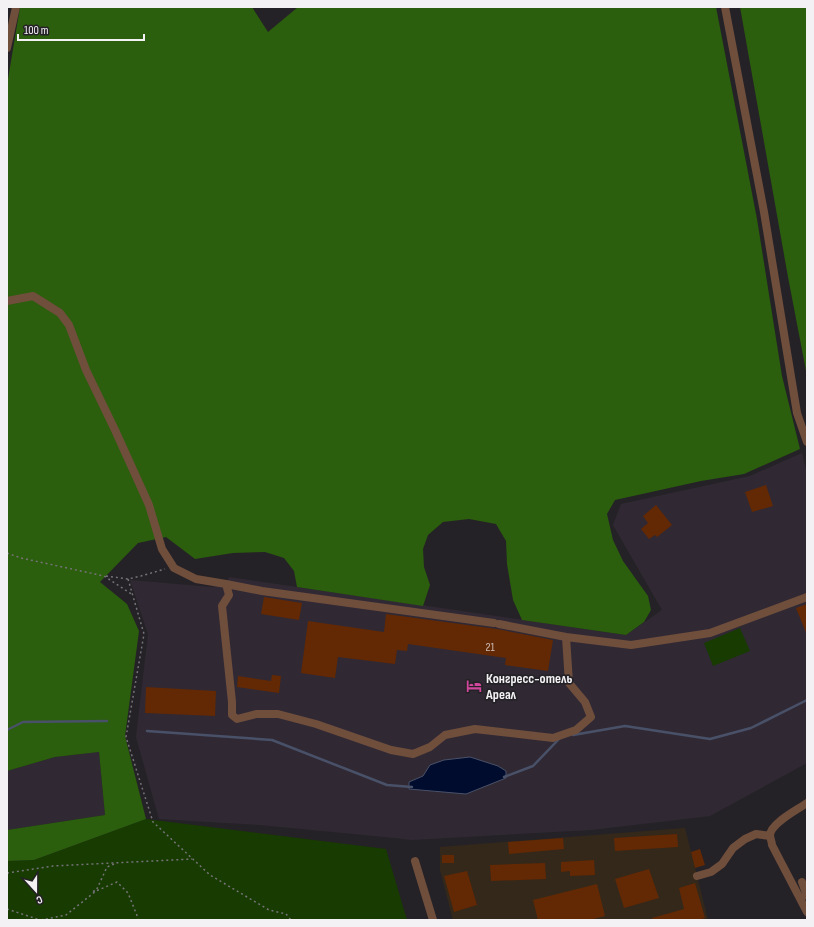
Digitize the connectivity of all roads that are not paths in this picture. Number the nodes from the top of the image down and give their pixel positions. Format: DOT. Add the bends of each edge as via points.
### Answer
graph roads {
  1 [pos="16,7"];
  2 [pos="725,7"];
  3 [pos="7,48"];
  4 [pos="7,301"];
  5 [pos="807,442"];
  6 [pos="226,584"];
  7 [pos="807,597"];
  8 [pos="566,637"];
  9 [pos="807,803"];
  10 [pos="770,836"];
  11 [pos="415,861"];
  12 [pos="697,876"];
  13 [pos="802,882"];
  14 [pos="807,896"];
  15 [pos="807,912"];
  16 [pos="433,920"];
  1 -- 3 [label="street"];
  2 -- 5 [label="street" via="764,212 797,413"];
  4 -- 6 [label="street" via="33,296 60,313 69,325 86,370 149,505 162,549 174,568 196,579"];
  6 -- 8 [label="street" via="497,624"];
  6 -- 8 [label="street" via="229,594 222,606 232,714 237,719 256,714 278,714 316,724 391,750 413,754 430,747 445,735 475,729 553,738 576,730 591,717 585,702 569,683"];
  7 -- 8 [label="street" via="710,633 631,645"];
  9 -- 10 [label="street" via="776,823"];
  10 -- 12 [label="street" via="756,834 745,839 733,848 722,864 711,872"];
  10 -- 15 [label="street" via="772,845"];
  11 -- 16 [label="street"];
  13 -- 14 [label="street"];
}
